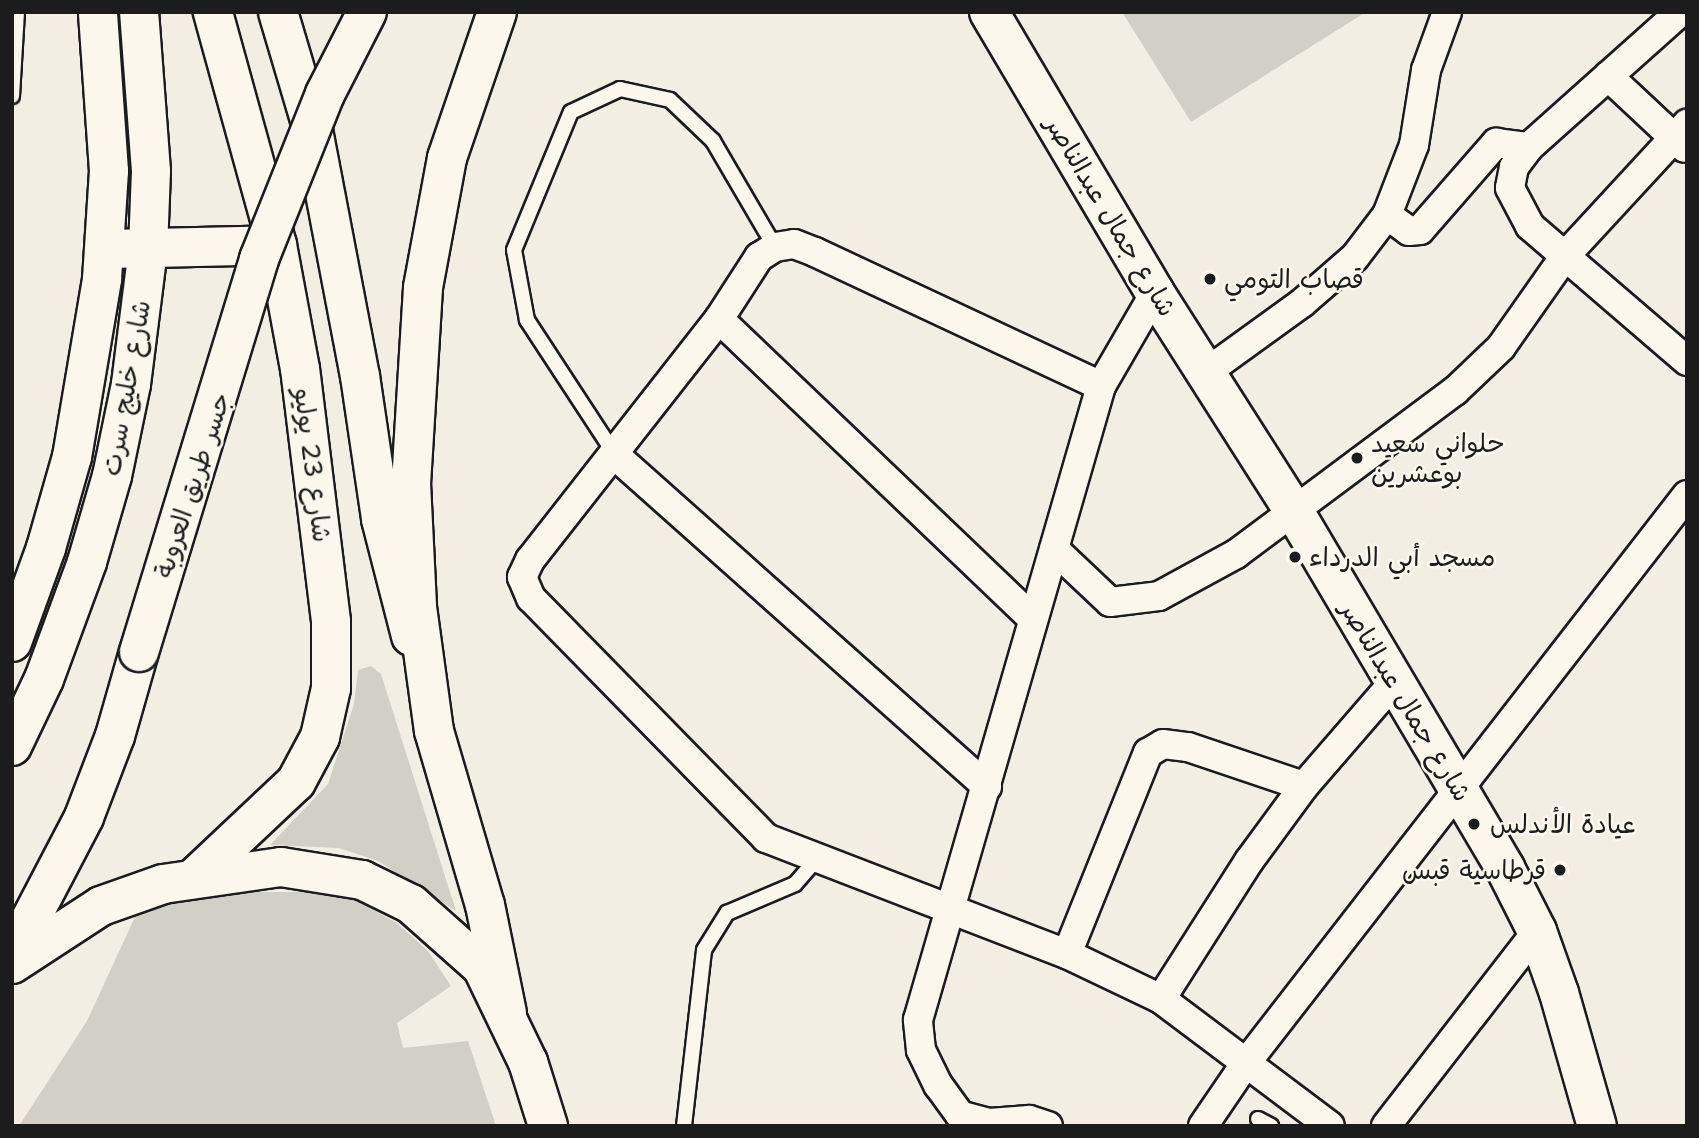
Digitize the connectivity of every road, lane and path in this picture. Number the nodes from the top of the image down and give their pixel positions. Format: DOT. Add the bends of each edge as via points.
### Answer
graph roads {
  1 [pos="17,12"];
  2 [pos="98,12"];
  3 [pos="139,12"];
  4 [pos="212,12"];
  5 [pos="278,12"];
  6 [pos="367,12"];
  7 [pos="497,12"];
  8 [pos="989,12"];
  9 [pos="1447,12"];
  10 [pos="1676,13"];
  11 [pos="1608,76"];
  12 [pos="12,96"];
  13 [pos="1682,137"];
  14 [pos="1530,147"];
  15 [pos="1387,215"];
  16 [pos="277,245"];
  17 [pos="775,247"];
  18 [pos="105,249"];
  19 [pos="148,249"];
  20 [pos="1566,256"];
  21 [pos="1155,293"];
  22 [pos="719,319"];
  23 [pos="1687,361"];
  24 [pos="1208,371"];
  25 [pos="1101,386"];
  26 [pos="615,456"];
  27 [pos="1687,495"];
  28 [pos="1294,511"];
  29 [pos="1054,549"];
  30 [pos="1033,619"];
  31 [pos="12,642"];
  32 [pos="425,674"];
  33 [pos="1394,682"];
  34 [pos="12,746"];
  35 [pos="1304,786"];
  36 [pos="987,787"];
  37 [pos="1460,791"];
  38 [pos="815,861"];
  39 [pos="194,878"];
  40 [pos="952,910"];
  41 [pos="1536,931"];
  42 [pos="1067,954"];
  43 [pos="12,955"];
  44 [pos="12,964"];
  45 [pos="1160,999"];
  46 [pos="507,1013"];
  47 [pos="1246,1063"];
  48 [pos="548,1121"];
  49 [pos="1589,1122"];
  50 [pos="1321,1123"];
  51 [pos="684,1126"];
  52 [pos="1048,1126"];
  53 [pos="1203,1126"];
  54 [pos="1386,1126"];
  1 -- 12 [label="lane"];
  2 -- 18 [label="main road, شارع خليج سرت" via="107,115"];
  3 -- 19 [label="main road, شارع خليج سرت" via="149,124"];
  4 -- 16 [label="main road, شارع 23 يوليو"];
  5 -- 32 [label="main road" via="313,130 391,567"];
  6 -- 43 [label="main road, جسر طريق العروبة, bridge" via="325,94 259,259 115,736 85,817"];
  7 -- 32 [label="main road" via="447,159 423,288 411,483"];
  8 -- 21 [label="main road, شارع جمال عبدالناصر"];
  9 -- 15 [label="street" via="1426,70 1414,145"];
  10 -- 11 [label="street"];
  11 -- 13 [label="street"];
  11 -- 14 [label="street"];
  13 -- 20 [label="street"];
  14 -- 15 [label="street" via="1496,143 1420,230 1409,231"];
  14 -- 20 [label="street" via="1514,167 1510,188 1530,226"];
  15 -- 24 [label="street" via="1354,257 1302,303"];
  16 -- 19 [label="main road"];
  16 -- 39 [label="main road, شارع 23 يوليو" via="300,369 323,540 331,621 331,688 320,737 296,782"];
  17 -- 22 [label="street" via="759,257"];
  17 -- 25 [label="street" via="794,244 815,251"];
  17 -- 26 [label="lane" via="713,141 670,100 620,89 571,112 514,250 527,320"];
  18 -- 19 [label="main road"];
  18 -- 31 [label="main road, شارع خليج سرت" via="89,374 72,457"];
  19 -- 34 [label="main road, شارع خليج سرت" via="131,384 112,475 58,640"];
  20 -- 23 [label="street"];
  20 -- 28 [label="street" via="1501,347 1455,391"];
  21 -- 24 [label="main road, شارع جمال عبدالناصر"];
  21 -- 25 [label="street"];
  22 -- 26 [label="street"];
  22 -- 30 [label="street"];
  24 -- 28 [label="main road, شارع جمال عبدالناصر"];
  25 -- 29 [label="street"];
  26 -- 36 [label="street"];
  26 -- 38 [label="street" via="530,560 523,577 531,598 766,838"];
  27 -- 37 [label="street"];
  28 -- 29 [label="street" via="1236,554 1159,596 1135,600 1110,602"];
  28 -- 33 [label="main road, شارع جمال عبدالناصر"];
  29 -- 30 [label="street"];
  30 -- 36 [label="street"];
  32 -- 46 [label="main road" via="433,731 485,905"];
  33 -- 35 [label="street"];
  33 -- 37 [label="main road, شارع جمال عبدالناصر"];
  35 -- 42 [label="street" via="1188,747 1163,744 1149,753"];
  35 -- 45 [label="street" via="1249,861"];
  36 -- 40 [label="street"];
  37 -- 41 [label="main road, شارع جمال عبدالناصر"];
  37 -- 47 [label="street"];
  38 -- 40 [label="street"];
  38 -- 51 [label="lane" via="795,884 727,913 704,950"];
  39 -- 44 [label="main road" via="131,893 101,906"];
  39 -- 46 [label="main road" via="309,868 388,890 436,922 482,967"];
  40 -- 42 [label="street"];
  40 -- 52 [label="street" via="918,1020 921,1050 960,1115 989,1123 1029,1120"];
  41 -- 49 [label="main road, شارع جمال عبدالناصر"];
  41 -- 54 [label="street"];
  42 -- 45 [label="street"];
  45 -- 47 [label="street"];
  46 -- 48 [label="main road"];
  47 -- 50 [label="street"];
  47 -- 53 [label="street"];
}
